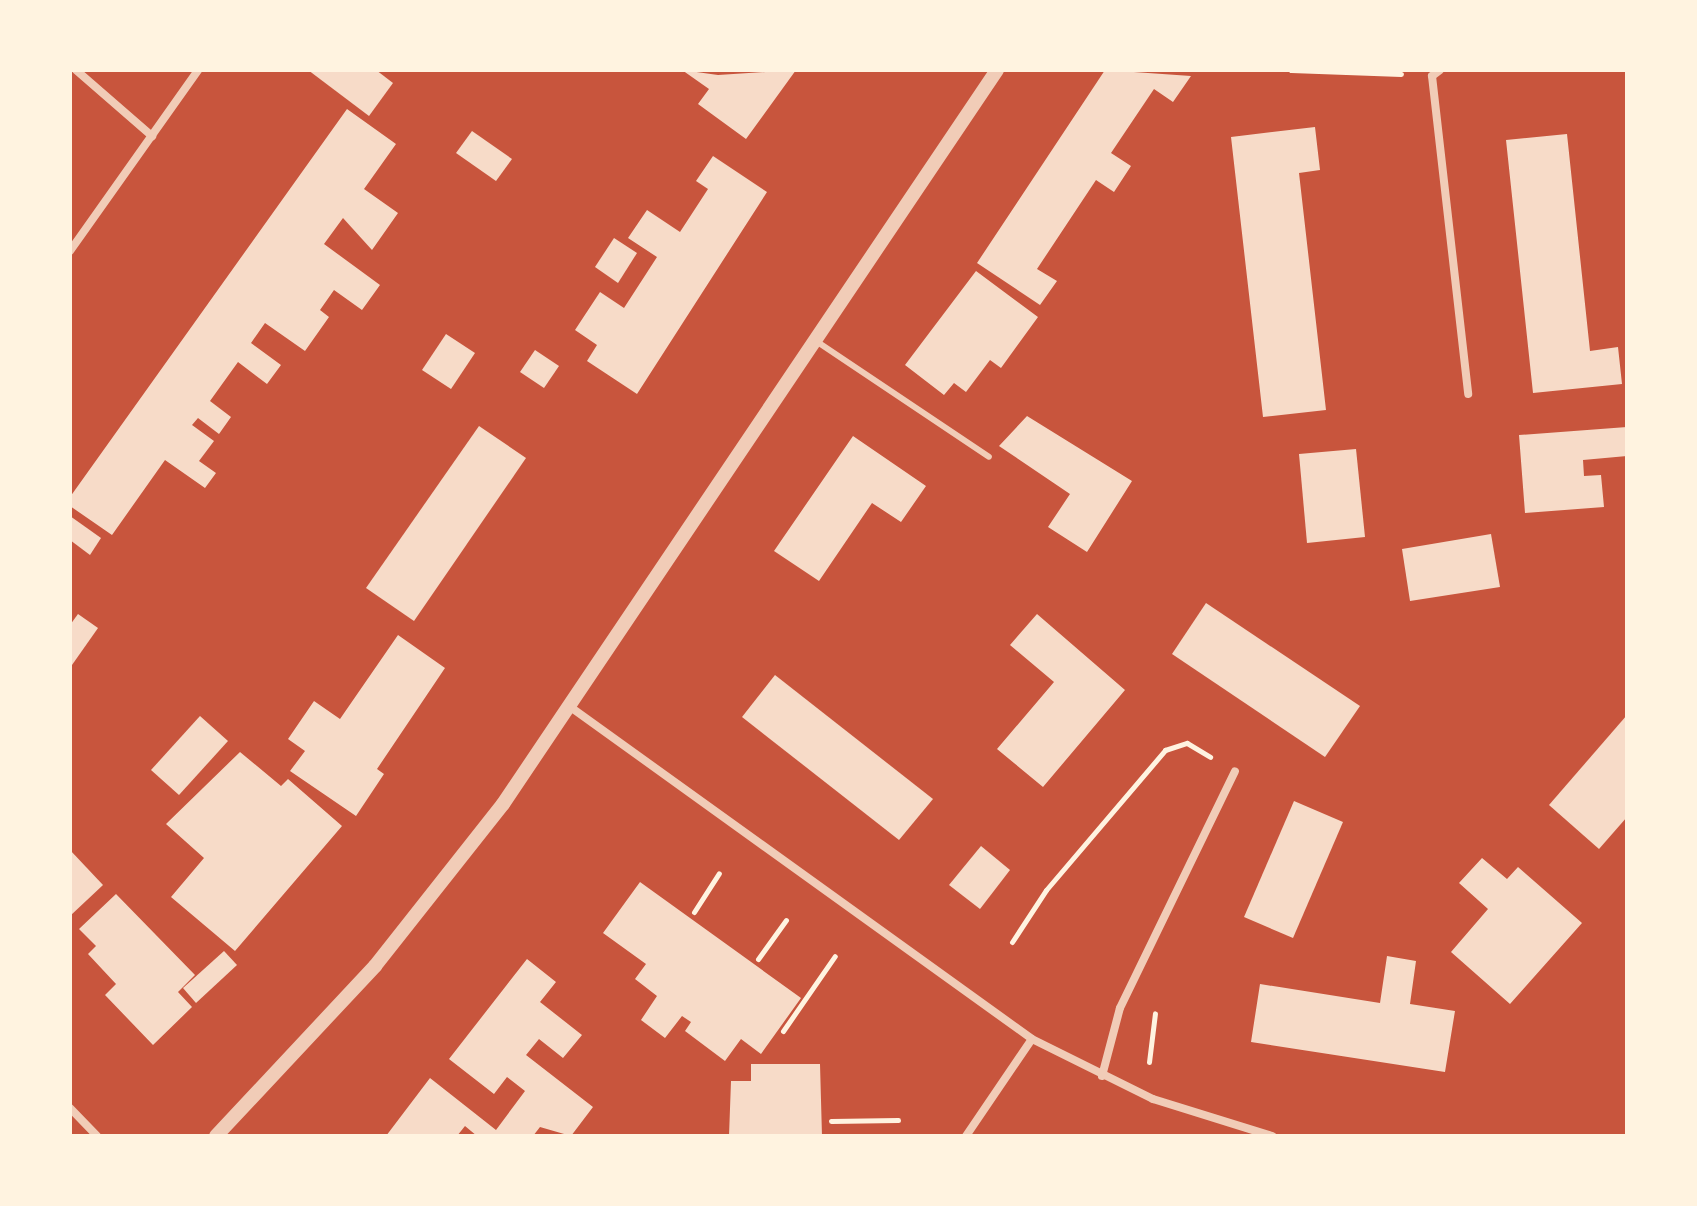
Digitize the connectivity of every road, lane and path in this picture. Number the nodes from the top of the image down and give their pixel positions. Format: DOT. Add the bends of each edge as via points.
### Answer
graph roads {
  1 [pos="76,70"];
  2 [pos="198,70"];
  3 [pos="997,70"];
  4 [pos="1291,70"];
  5 [pos="1436,73"];
  6 [pos="152,136"];
  7 [pos="70,251"];
  8 [pos="814,340"];
  9 [pos="1468,394"];
  10 [pos="989,457"];
  11 [pos="569,706"];
  12 [pos="1235,771"];
  13 [pos="719,873"];
  14 [pos="694,912"];
  15 [pos="786,920"];
  16 [pos="835,956"];
  17 [pos="758,959"];
  18 [pos="783,1031"];
  19 [pos="1032,1039"];
  20 [pos="1102,1076"];
  21 [pos="70,1108"];
  22 [pos="898,1120"];
  23 [pos="831,1121"];
  24 [pos="1246,1133"];
  25 [pos="97,1136"];
  26 [pos="216,1136"];
  27 [pos="966,1136"];
  28 [pos="1272,1136"];
  1 -- 6 [label="street"];
  2 -- 6 [label="street"];
  3 -- 8 [label="street"];
  4 -- 5 [label="path"];
  5 -- 9 [label="street"];
  6 -- 7 [label="street"];
  8 -- 10 [label="lane"];
  8 -- 11 [label="street"];
  11 -- 19 [label="street"];
  11 -- 26 [label="street" via="503,804 381,959"];
  12 -- 20 [label="street" via="1120,1008"];
  13 -- 14 [label="path"];
  15 -- 17 [label="path"];
  16 -- 18 [label="path"];
  19 -- 20 [label="street"];
  19 -- 27 [label="street"];
  20 -- 24 [label="street"];
  21 -- 25 [label="street"];
  22 -- 23 [label="path"];
  24 -- 28 [label="street"];
}
